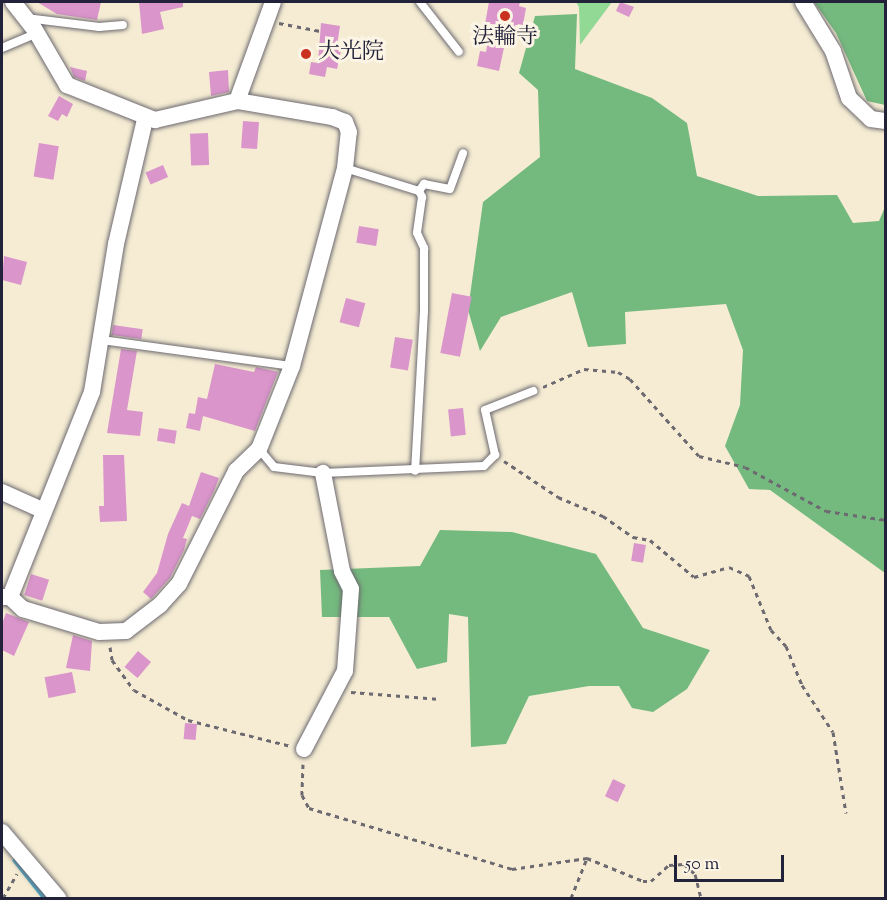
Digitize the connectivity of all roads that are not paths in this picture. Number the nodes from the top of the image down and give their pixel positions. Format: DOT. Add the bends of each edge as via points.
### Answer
graph roads {
  1 [pos="13,2"];
  2 [pos="273,2"];
  3 [pos="420,2"];
  4 [pos="803,2"];
  5 [pos="26,18"];
  6 [pos="123,25"];
  7 [pos="38,33"];
  8 [pos="2,48"];
  9 [pos="459,52"];
  10 [pos="237,101"];
  11 [pos="145,119"];
  12 [pos="885,121"];
  13 [pos="463,153"];
  14 [pos="345,168"];
  15 [pos="419,191"];
  16 [pos="102,340"];
  17 [pos="292,366"];
  18 [pos="534,391"];
  19 [pos="259,449"];
  20 [pos="414,471"];
  21 [pos="323,473"];
  22 [pos="2,492"];
  23 [pos="42,510"];
  24 [pos="6,597"];
  25 [pos="304,749"];
  26 [pos="2,832"];
  27 [pos="58,898"];
  1 -- 5 [label="street"];
  2 -- 10 [label="street"];
  3 -- 9 [label="lane"];
  4 -- 12 [label="street" via="832,51 849,98 872,118"];
  5 -- 6 [label="lane" via="99,27"];
  5 -- 7 [label="street"];
  7 -- 8 [label="lane"];
  7 -- 11 [label="street" via="67,85"];
  10 -- 11 [label="street"];
  10 -- 14 [label="street" via="345,122 350,132"];
  11 -- 16 [label="street" via="116,244"];
  13 -- 15 [label="lane" via="450,189 424,184"];
  14 -- 15 [label="lane"];
  14 -- 17 [label="street"];
  15 -- 20 [label="lane" via="417,233 424,248 424,311"];
  16 -- 17 [label="lane"];
  16 -- 23 [label="street" via="92,392"];
  17 -- 19 [label="street"];
  18 -- 20 [label="lane" via="485,410 495,456 484,466"];
  19 -- 21 [label="lane" via="274,467"];
  19 -- 24 [label="street" via="236,471 179,584 126,631 107,634 23,609"];
  20 -- 21 [label="lane"];
  21 -- 25 [label="street" via="342,571 351,589 345,671 338,691"];
  22 -- 23 [label="street"];
  23 -- 24 [label="street"];
  26 -- 27 [label="street" via="22,864"];
}
